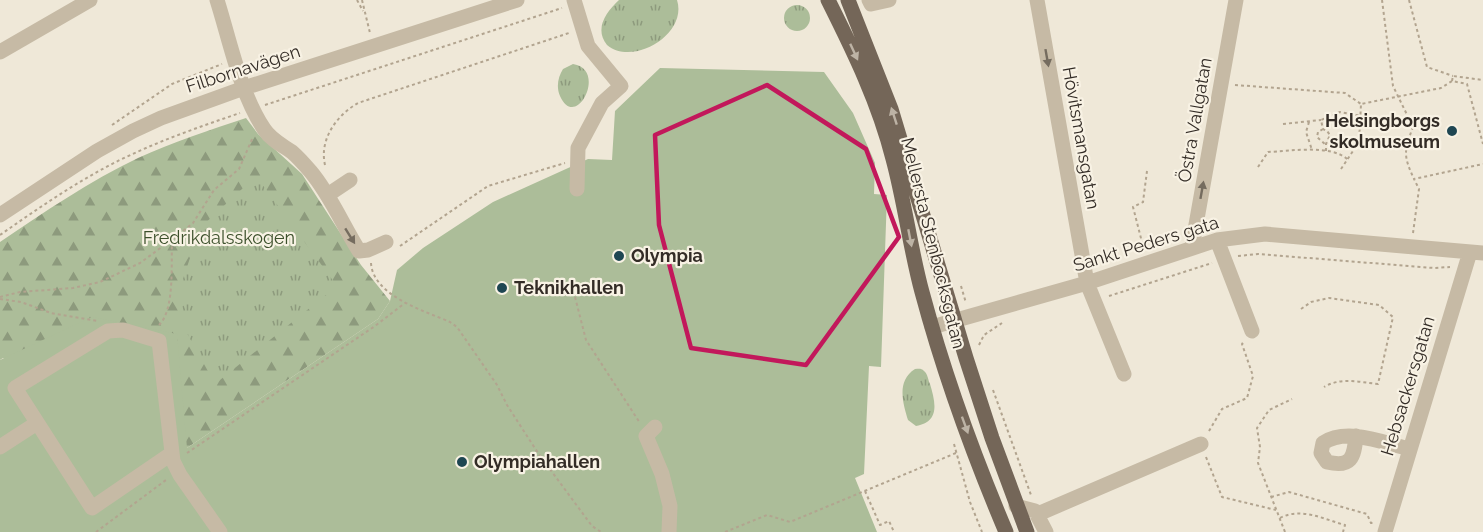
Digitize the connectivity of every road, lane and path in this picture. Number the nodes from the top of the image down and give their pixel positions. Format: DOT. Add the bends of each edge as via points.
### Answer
graph roads {
  1 [pos="90,0"];
  2 [pos="217,0"];
  3 [pos="357,0"];
  4 [pos="362,0"];
  5 [pos="517,0"];
  6 [pos="828,0"];
  7 [pos="848,0"];
  8 [pos="1037,0"];
  9 [pos="1236,0"];
  10 [pos="1382,0"];
  11 [pos="1408,0"];
  12 [pos="575,2"];
  13 [pos="583,28"];
  14 [pos="0,52"];
  15 [pos="1453,76"];
  16 [pos="1483,80"];
  17 [pos="1452,81"];
  18 [pos="1227,84"];
  19 [pos="244,88"];
  20 [pos="1397,96"];
  21 [pos="1361,104"];
  22 [pos="261,111"];
  23 [pos="1361,116"];
  24 [pos="1321,120"];
  25 [pos="1309,121"];
  26 [pos="1283,124"];
  27 [pos="1323,129"];
  28 [pos="1326,144"];
  29 [pos="1483,144"];
  30 [pos="1312,150"];
  31 [pos="1326,151"];
  32 [pos="578,160"];
  33 [pos="1348,160"];
  34 [pos="1483,164"];
  35 [pos="321,166"];
  36 [pos="326,167"];
  37 [pos="1258,167"];
  38 [pos="1341,169"];
  39 [pos="1147,171"];
  40 [pos="1414,179"];
  41 [pos="339,188"];
  42 [pos="577,189"];
  43 [pos="0,215"];
  44 [pos="0,235"];
  45 [pos="172,240"];
  46 [pos="1217,240"];
  47 [pos="389,247"];
  48 [pos="1192,248"];
  49 [pos="1411,248"];
  50 [pos="368,250"];
  51 [pos="1135,253"];
  52 [pos="1473,257"];
  53 [pos="1224,259"];
  54 [pos="378,262"];
  55 [pos="372,267"];
  56 [pos="1090,290"];
  57 [pos="575,297"];
  58 [pos="0,298"];
  59 [pos="405,303"];
  60 [pos="1301,309"];
  61 [pos="955,321"];
  62 [pos="1011,321"];
  63 [pos="102,322"];
  64 [pos="153,327"];
  65 [pos="932,327"];
  66 [pos="1252,331"];
  67 [pos="978,350"];
  68 [pos="1124,374"];
  69 [pos="992,387"];
  70 [pos="1324,387"];
  71 [pos="1292,399"];
  72 [pos="37,423"];
  73 [pos="650,432"];
  74 [pos="1356,436"];
  75 [pos="1201,444"];
  76 [pos="0,447"];
  77 [pos="1410,449"];
  78 [pos="956,453"];
  79 [pos="174,462"];
  80 [pos="865,491"];
  81 [pos="1271,497"];
  82 [pos="1016,506"];
  83 [pos="1276,510"];
  84 [pos="1038,514"];
  85 [pos="1280,518"];
  86 [pos="1391,531"];
  87 [pos="96,532"];
  88 [pos="220,532"];
  89 [pos="601,532"];
  90 [pos="669,532"];
  91 [pos="725,532"];
  92 [pos="894,532"];
  93 [pos="1006,532"];
  94 [pos="1027,532"];
  95 [pos="1046,532"];
  96 [pos="1285,532"];
  97 [pos="1343,532"];
  1 -- 14 [label="street"];
  2 -- 19 [label="street"];
  3 -- 4 [label="path" via="365,17"];
  5 -- 19 [label="street, Filbornavägen"];
  6 -- 65 [label="main road, Mellersta Stenbocksgatan, one-way" via="861,67 882,122"];
  61 -- 7 [label="main road, Mellersta Stenbocksgatan, one-way" via="891,109"];
  8 -- 56 [label="street, Hövitsmansgatan, one-way"];
  48 -- 9 [label="street, Östra Vallgatan, one-way"];
  10 -- 20 [label="path"];
  11 -- 15 [label="path" via="1427,67"];
  12 -- 13 [label="street"];
  12 -- 22 [label="path"];
  13 -- 32 [label="street" via="588,46 621,86 602,103 578,148"];
  13 -- 36 [label="path" via="358,103 328,135 323,153"];
  15 -- 16 [label="path"];
  15 -- 17 [label="path"];
  17 -- 20 [label="path" via="1441,88"];
  17 -- 29 [label="path" via="1467,84"];
  18 -- 21 [label="path" via="1345,93"];
  19 -- 22 [label="street"];
  19 -- 43 [label="street, Filbornavägen" via="133,131"];
  20 -- 21 [label="path"];
  20 -- 40 [label="path" via="1413,127 1406,161"];
  21 -- 23 [label="path"];
  22 -- 41 [label="street" via="274,141"];
  22 -- 44 [label="path" via="182,133 136,152 84,180"];
  22 -- 45 [label="path" via="239,169 214,190 193,223"];
  23 -- 24 [label="path" via="1341,112"];
  23 -- 33 [label="path" via="1359,142"];
  24 -- 25 [label="path"];
  24 -- 27 [label="path"];
  25 -- 26 [label="path"];
  25 -- 30 [label="path" via="1306,132"];
  27 -- 28 [label="path" via="1330,135"];
  27 -- 28 [label="path" via="1317,137"];
  28 -- 31 [label="path"];
  30 -- 31 [label="path"];
  30 -- 37 [label="path" via="1268,152"];
  31 -- 33 [label="path" via="1338,152"];
  32 -- 42 [label="street"];
  32 -- 47 [label="path" via="488,186"];
  33 -- 38 [label="path"];
  34 -- 40 [label="path"];
  35 -- 41 [label="path"];
  39 -- 51 [label="path" via="1143,202 1133,207 1144,250"];
  40 -- 49 [label="path" via="1419,189"];
  41 -- 50 [label="street, one-way" via="341,222 359,250"];
  45 -- 58 [label="path" via="140,263 100,282"];
  45 -- 64 [label="path" via="166,316"];
  46 -- 48 [label="street, Sankt Peders gata"];
  46 -- 49 [label="street, Sankt Peders gata" via="1265,234"];
  46 -- 53 [label="street"];
  47 -- 50 [label="street"];
  48 -- 56 [label="street, Sankt Peders gata"];
  49 -- 52 [label="street, Sankt Peders gata"];
  50 -- 55 [label="path"];
  52 -- 53 [label="path" via="1434,268 1258,254"];
  52 -- 77 [label="street, Hebsackersgatan"];
  53 -- 56 [label="path" via="1112,296"];
  53 -- 66 [label="street"];
  54 -- 55 [label="path"];
  55 -- 59 [label="path" via="386,289"];
  56 -- 61 [label="street, Sankt Peders gata"];
  56 -- 68 [label="street, Hövitsmansgatan"];
  57 -- 73 [label="path" via="586,340"];
  58 -- 63 [label="path"];
  59 -- 79 [label="path"];
  59 -- 89 [label="path" via="457,327 538,453 592,526"];
  60 -- 70 [label="path" via="1329,298 1379,305 1393,317 1378,384 1348,380"];
  61 -- 65 [label="street, Sankt Peders gata"];
  61 -- 82 [label="main road, Mellersta Stenbocksgatan"];
  62 -- 67 [label="path" via="984,335"];
  65 -- 93 [label="main road, Mellersta Stenbocksgatan, one-way" via="958,408"];
  66 -- 75 [label="path" via="1242,344 1253,376 1247,398 1222,409"];
  69 -- 84 [label="path"];
  71 -- 81 [label="path" via="1269,410 1257,428 1258,463"];
  72 -- 76 [label="street"];
  72 -- 79 [label="street" via="92,508"];
  72 -- 79 [label="street" via="15,388 108,331 123,330 159,341"];
  73 -- 90 [label="street" via="670,506"];
  74 -- 77 [label="street"];
  75 -- 83 [label="path" via="1222,497"];
  75 -- 84 [label="street"];
  77 -- 86 [label="street, Hebsackersgatan"];
  78 -- 80 [label="path"];
  79 -- 87 [label="path"];
  79 -- 88 [label="street"];
  80 -- 91 [label="path" via="790,522 767,516"];
  80 -- 92 [label="path" via="880,525 889,521"];
  81 -- 83 [label="path"];
  81 -- 86 [label="path" via="1289,492 1367,514 1371,523"];
  82 -- 84 [label="street"];
  82 -- 94 [label="main road, Mellersta Stenbocksgatan"];
  83 -- 85 [label="path"];
  84 -- 95 [label="street"];
  85 -- 96 [label="path"];
  85 -- 97 [label="path" via="1299,512 1345,525"];
}
